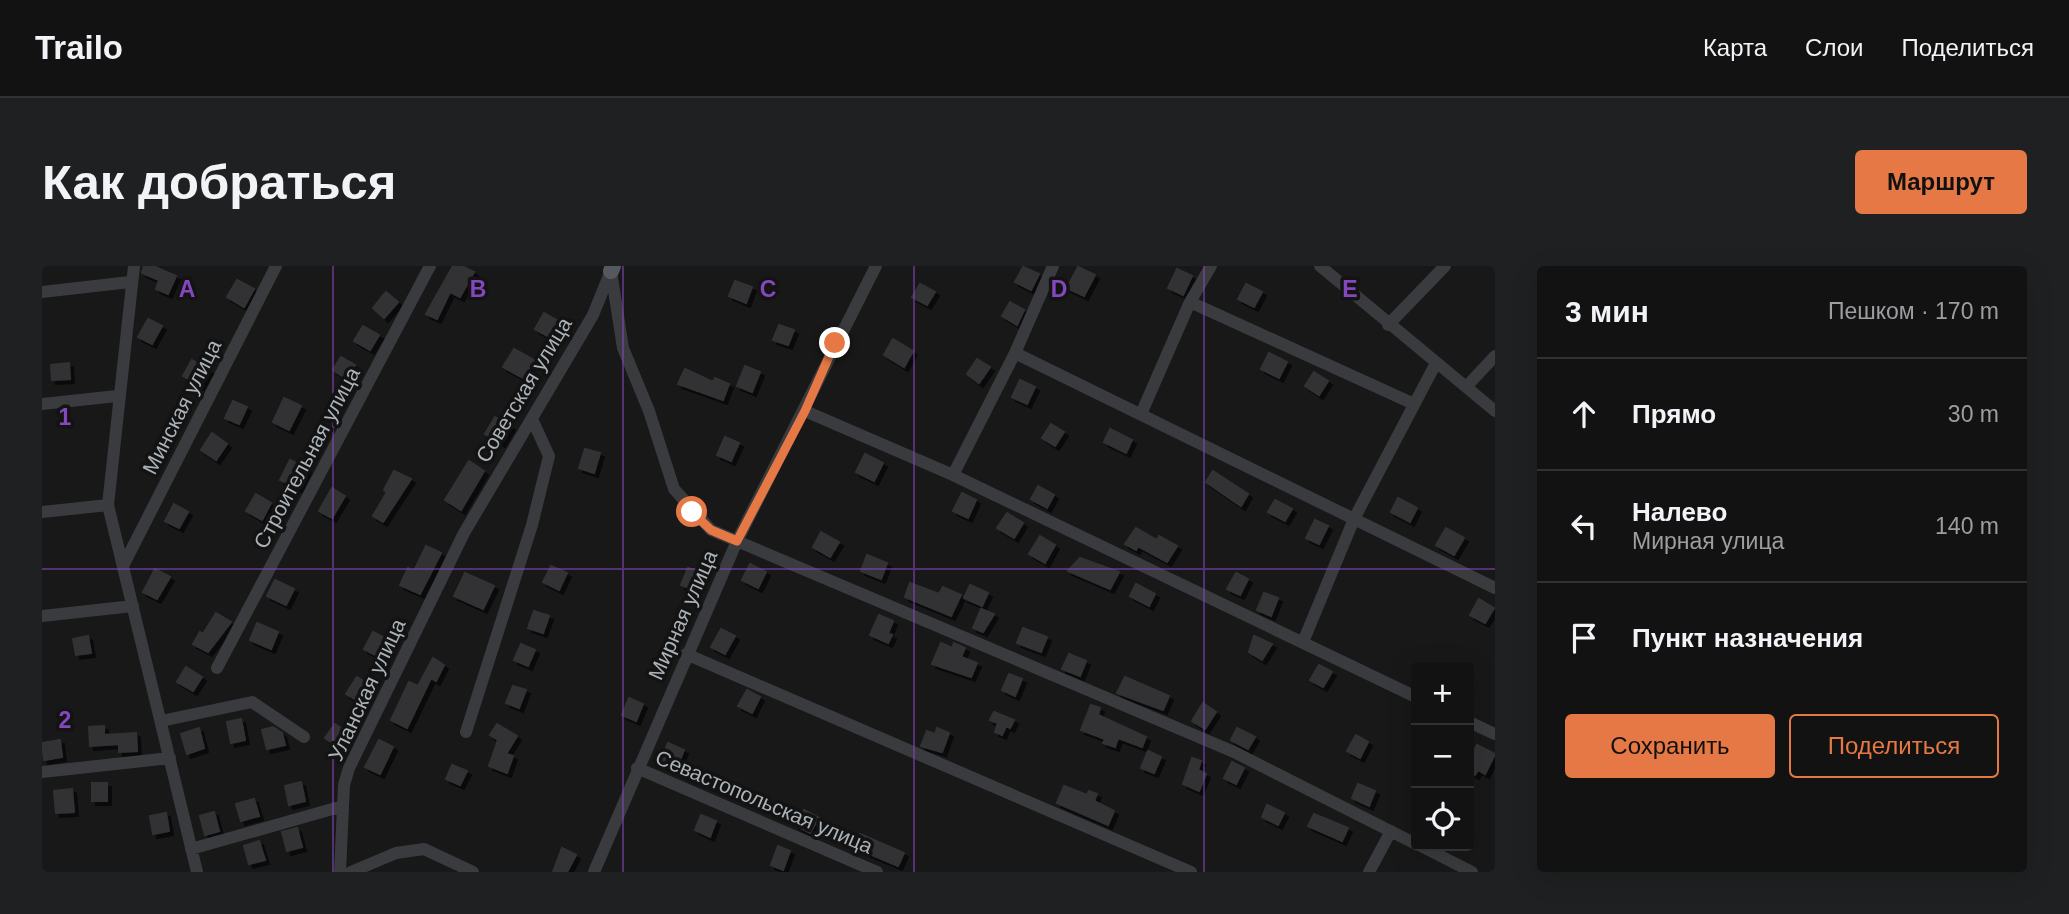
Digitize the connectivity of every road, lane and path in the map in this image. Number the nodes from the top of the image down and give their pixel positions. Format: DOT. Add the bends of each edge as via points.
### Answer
graph roads {
  1 [pos="134,266"];
  2 [pos="276,266"];
  3 [pos="430,266"];
  4 [pos="876,266"];
  5 [pos="1053,266"];
  6 [pos="1211,266"];
  7 [pos="1320,266"];
  8 [pos="1445,266"];
  9 [pos="612,269"];
  10 [pos="130,282"];
  11 [pos="42,292"];
  12 [pos="1190,302"];
  13 [pos="1388,325"];
  14 [pos="1015,353"];
  15 [pos="1495,356"];
  16 [pos="1436,363"];
  17 [pos="1466,387"];
  18 [pos="117,396"];
  19 [pos="42,404"];
  20 [pos="1414,404"];
  21 [pos="805,411"];
  22 [pos="1495,411"];
  23 [pos="1141,414"];
  24 [pos="532,419"];
  25 [pos="953,475"];
  26 [pos="108,505"];
  27 [pos="42,512"];
  28 [pos="1354,519"];
  29 [pos="464,533"];
  30 [pos="737,541"];
  31 [pos="123,566"];
  32 [pos="1495,588"];
  33 [pos="133,606"];
  34 [pos="42,616"];
  35 [pos="1303,642"];
  36 [pos="687,654"];
  37 [pos="217,668"];
  38 [pos="1411,694"];
  39 [pos="161,721"];
  40 [pos="1474,724"];
  41 [pos="466,732"];
  42 [pos="1495,734"];
  43 [pos="304,737"];
  44 [pos="170,758"];
  45 [pos="637,768"];
  46 [pos="42,772"];
  47 [pos="343,806"];
  48 [pos="1391,831"];
  49 [pos="1411,841"];
  50 [pos="191,849"];
  51 [pos="1430,851"];
  52 [pos="197,872"];
  53 [pos="340,872"];
  54 [pos="351,872"];
  55 [pos="473,872"];
  56 [pos="594,872"];
  57 [pos="877,872"];
  58 [pos="1189,872"];
  59 [pos="1369,872"];
  60 [pos="1472,872"];
  1 -- 10 [label="street"];
  2 -- 31 [label="street, Минская улица"];
  3 -- 37 [label="street, Строительная улица"];
  4 -- 21 [label="street, Мирная улица"];
  5 -- 14 [label="street"];
  6 -- 12 [label="street"];
  7 -- 13 [label="street"];
  8 -- 13 [label="street"];
  9 -- 24 [label="street, Советская улица" via="593,315"];
  9 -- 30 [label="street" via="622,348 649,411 674,489 711,530"];
  10 -- 11 [label="street"];
  10 -- 18 [label="street"];
  12 -- 20 [label="street"];
  12 -- 23 [label="street"];
  13 -- 16 [label="street"];
  14 -- 23 [label="street"];
  14 -- 25 [label="street"];
  15 -- 17 [label="street"];
  16 -- 17 [label="street"];
  16 -- 20 [label="street"];
  17 -- 22 [label="street"];
  18 -- 19 [label="street"];
  18 -- 26 [label="street"];
  20 -- 28 [label="street"];
  21 -- 25 [label="street"];
  21 -- 30 [label="street, Мирная улица"];
  23 -- 28 [label="street"];
  24 -- 29 [label="street, Советская улица"];
  24 -- 41 [label="street" via="549,456 532,525"];
  25 -- 35 [label="street"];
  26 -- 27 [label="street"];
  26 -- 31 [label="street"];
  28 -- 32 [label="street"];
  28 -- 35 [label="street"];
  29 -- 47 [label="street, Уланская улица" via="349,768"];
  30 -- 36 [label="street, Мирная улица"];
  30 -- 48 [label="street" via="1234,752"];
  31 -- 33 [label="street"];
  33 -- 34 [label="street"];
  33 -- 39 [label="street"];
  35 -- 38 [label="street"];
  36 -- 45 [label="street, Мирная улица"];
  36 -- 58 [label="street"];
  39 -- 43 [label="street" via="252,702"];
  39 -- 44 [label="street"];
  40 -- 42 [label="street"];
  44 -- 46 [label="street"];
  44 -- 50 [label="street"];
  45 -- 56 [label="street, Мирная улица"];
  45 -- 57 [label="street, Севастопольская улица"];
  47 -- 50 [label="street"];
  47 -- 53 [label="street, Уланская улица"];
  48 -- 49 [label="street"];
  48 -- 59 [label="street"];
  50 -- 52 [label="street"];
  51 -- 60 [label="street"];
  54 -- 55 [label="street" via="396,853 424,849"];
}
